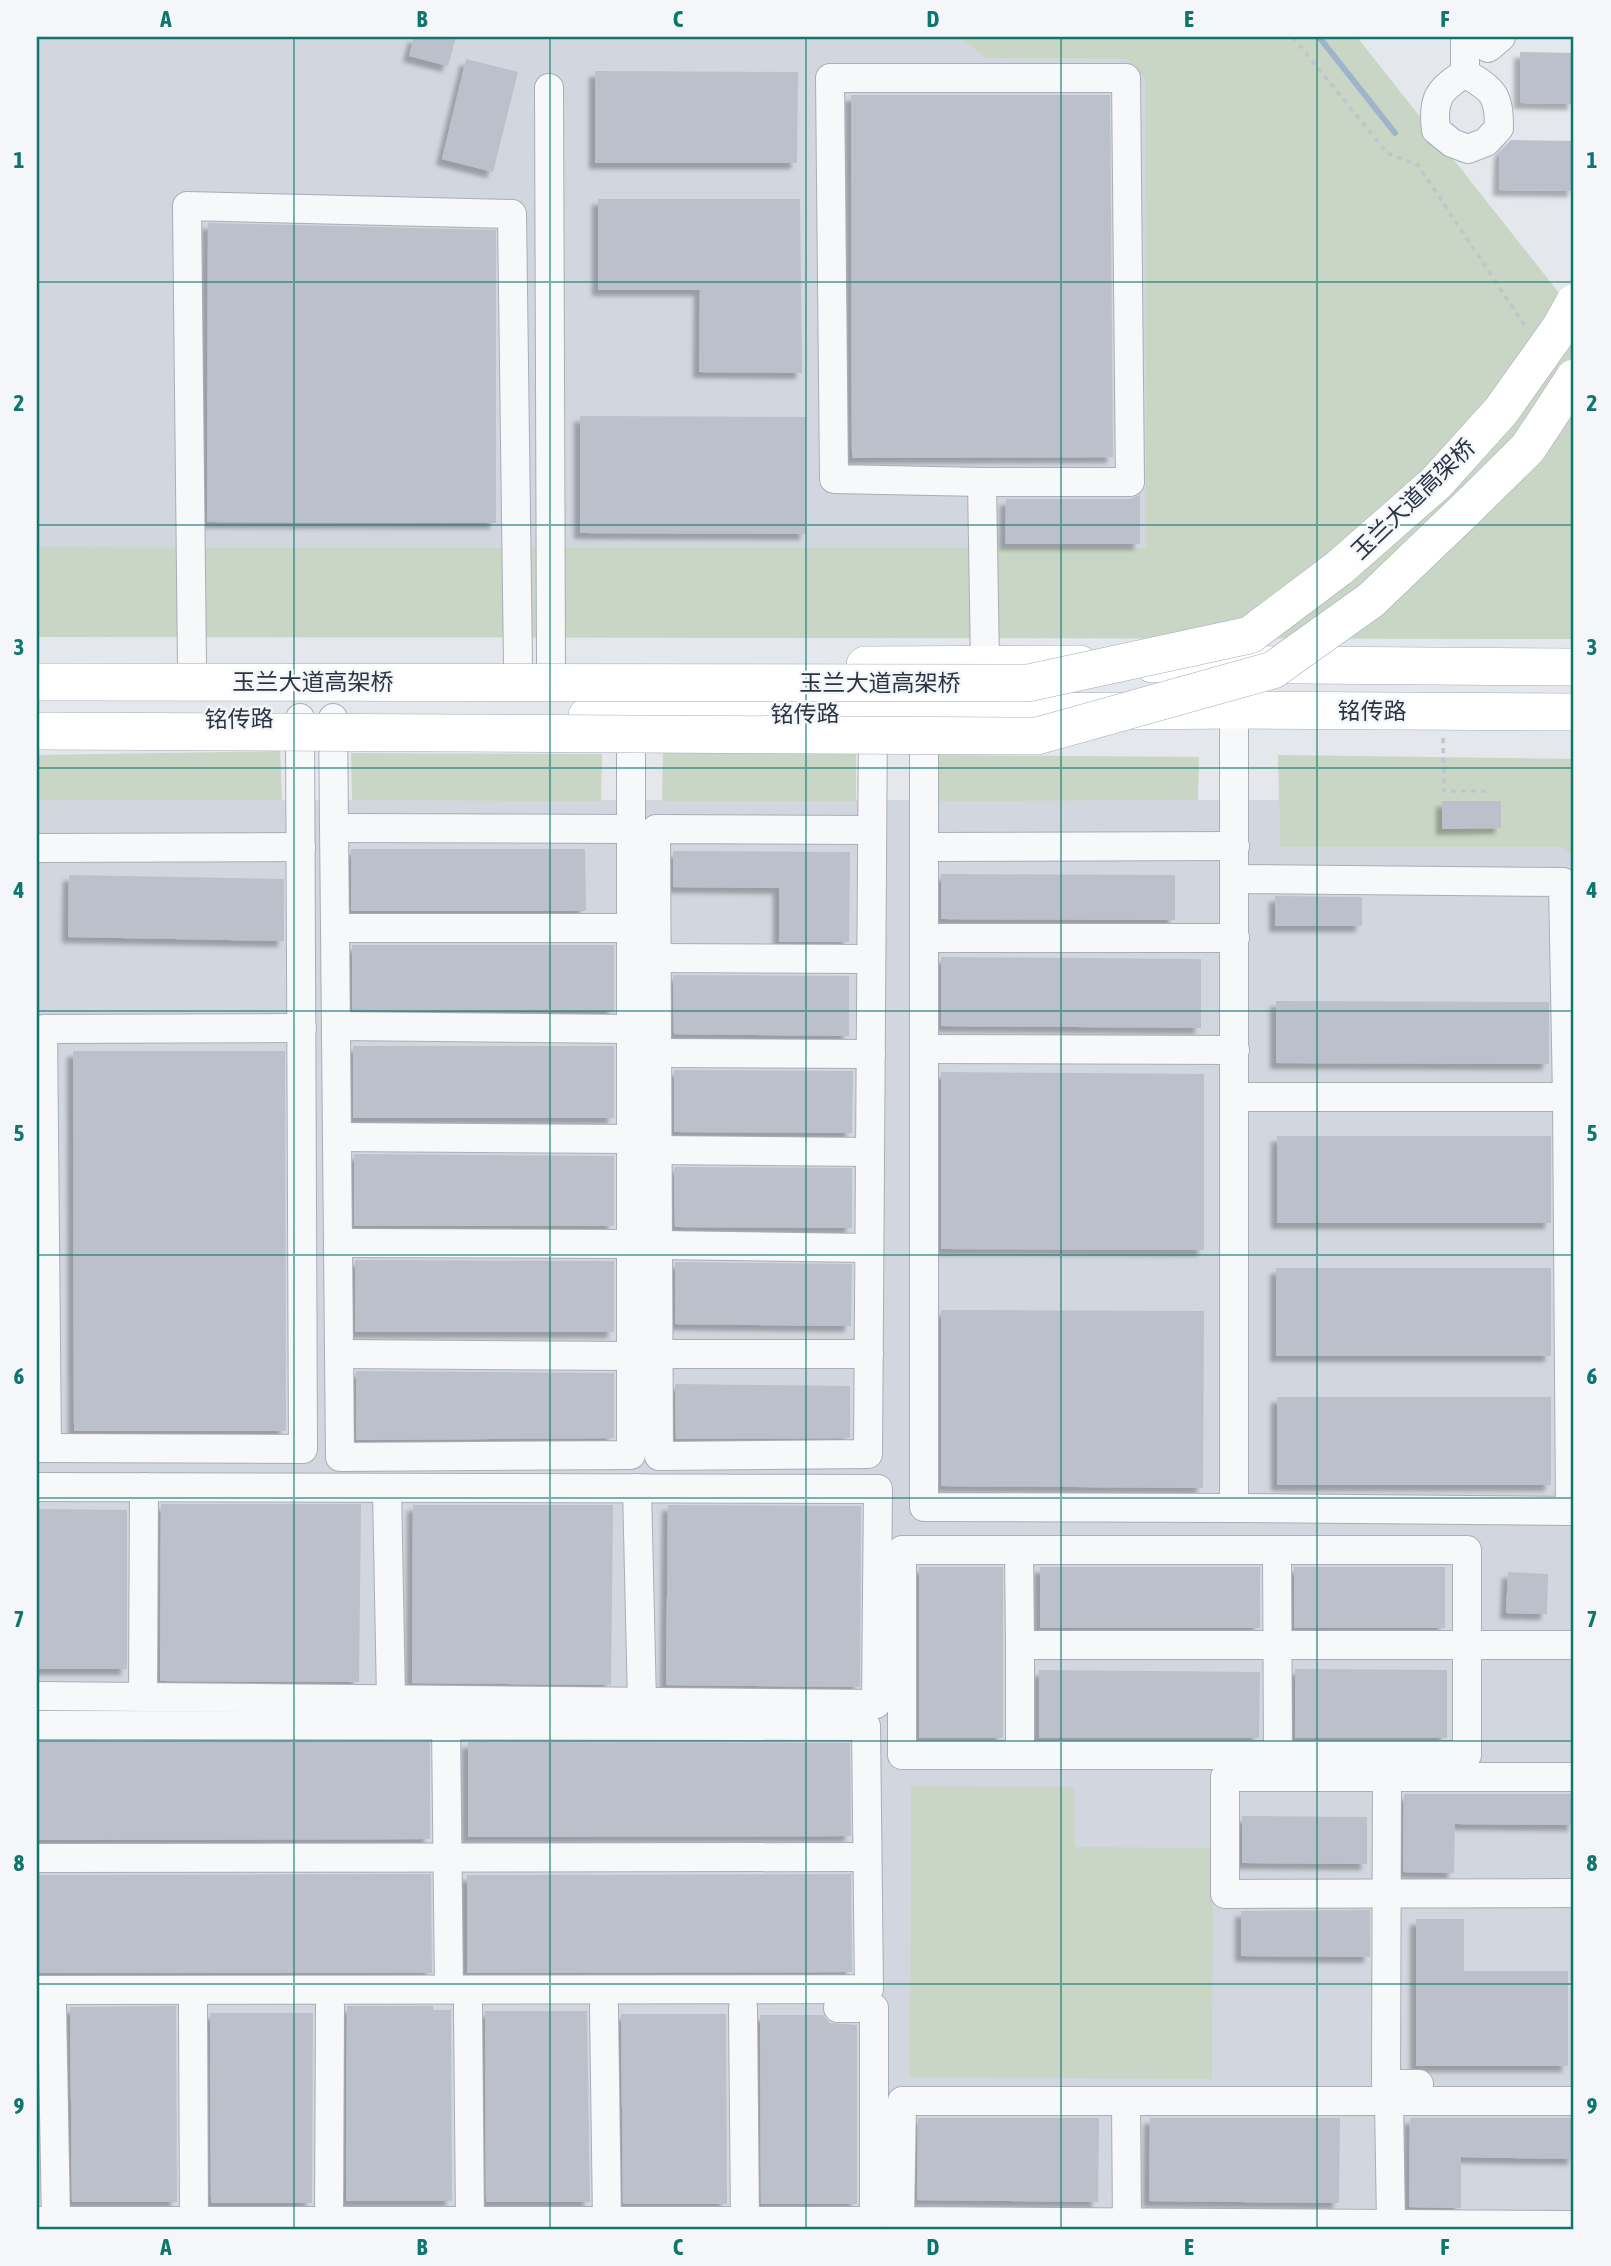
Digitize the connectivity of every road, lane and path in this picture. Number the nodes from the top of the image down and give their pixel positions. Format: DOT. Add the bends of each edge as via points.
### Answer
graph roads {
  1 [pos="1293,37"];
  2 [pos="1465,37"];
  3 [pos="1479,37"];
  4 [pos="1501,37"];
  5 [pos="1465,73"];
  6 [pos="549,88"];
  7 [pos="1574,303"];
  8 [pos="1530,334"];
  9 [pos="1574,378"];
  10 [pos="982,482"];
  11 [pos="985,664"];
  12 [pos="37,665"];
  13 [pos="192,665"];
  14 [pos="535,666"];
  15 [pos="1574,667"];
  16 [pos="37,682"];
  17 [pos="1234,710"];
  18 [pos="1442,711"];
  19 [pos="1574,712"];
  20 [pos="873,713"];
  21 [pos="924,713"];
  22 [pos="631,716"];
  23 [pos="317,718"];
  24 [pos="37,721"];
  25 [pos="37,731"];
  26 [pos="1489,792"];
  27 [pos="334,828"];
  28 [pos="631,830"];
  29 [pos="872,831"];
  30 [pos="1235,846"];
  31 [pos="301,847"];
  32 [pos="925,847"];
  33 [pos="37,848"];
  34 [pos="1235,879"];
  35 [pos="335,928"];
  36 [pos="631,928"];
  37 [pos="925,938"];
  38 [pos="1235,938"];
  39 [pos="657,958"];
  40 [pos="871,960"];
  41 [pos="336,1026"];
  42 [pos="302,1028"];
  43 [pos="631,1029"];
  44 [pos="925,1049"];
  45 [pos="1235,1050"];
  46 [pos="657,1053"];
  47 [pos="871,1054"];
  48 [pos="1234,1097"];
  49 [pos="1571,1097"];
  50 [pos="337,1138"];
  51 [pos="631,1139"];
  52 [pos="657,1150"];
  53 [pos="870,1152"];
  54 [pos="41,1240"];
  55 [pos="338,1243"];
  56 [pos="644,1245"];
  57 [pos="869,1248"];
  58 [pos="339,1354"];
  59 [pos="869,1354"];
  60 [pos="645,1355"];
  61 [pos="42,1448"];
  62 [pos="37,1487"];
  63 [pos="144,1487"];
  64 [pos="387,1488"];
  65 [pos="637,1488"];
  66 [pos="1234,1508"];
  67 [pos="1572,1511"];
  68 [pos="1019,1550"];
  69 [pos="1277,1550"];
  70 [pos="1020,1645"];
  71 [pos="1277,1646"];
  72 [pos="1467,1646"];
  73 [pos="1574,1646"];
  74 [pos="37,1696"];
  75 [pos="143,1697"];
  76 [pos="391,1699"];
  77 [pos="642,1702"];
  78 [pos="37,1725"];
  79 [pos="446,1726"];
  80 [pos="1020,1755"];
  81 [pos="1278,1755"];
  82 [pos="1387,1777"];
  83 [pos="1574,1777"];
  84 [pos="447,1857"];
  85 [pos="867,1857"];
  86 [pos="37,1858"];
  87 [pos="1574,1893"];
  88 [pos="1386,1894"];
  89 [pos="459,1998"];
  90 [pos="42,1999"];
  91 [pos="193,2005"];
  92 [pos="330,2006"];
  93 [pos="604,2007"];
  94 [pos="743,2008"];
  95 [pos="1574,2084"];
  96 [pos="1126,2101"];
  97 [pos="1389,2101"];
  98 [pos="1574,2101"];
  99 [pos="47,2221"];
  100 [pos="194,2221"];
  101 [pos="329,2221"];
  102 [pos="470,2221"];
  103 [pos="607,2221"];
  104 [pos="745,2221"];
  105 [pos="1127,2223"];
  106 [pos="1391,2224"];
  107 [pos="1574,2225"];
  1 -- 8 [label="path" via="1387,153 1418,165"];
  2 -- 5 [label="lane"];
  3 -- 4 [label="lane" via="1488,48"];
  6 -- 14 [label="lane"];
  7 -- 16 [label="main road, 玉兰大道高架桥, bridge" via="1501,411 1436,482 1339,568 1250,635 1028,683"];
  9 -- 25 [label="main road, 玉兰大道高架桥, bridge" via="1528,448 1463,512 1371,600 1273,670 1037,736"];
  10 -- 10 [label="lane" via="1130,482 1126,78 830,78 834,479"];
  10 -- 11 [label="lane"];
  11 -- 14 [label="main road, 铭传路"];
  11 -- 15 [label="main road, 铭传路"];
  12 -- 13 [label="main road, 铭传路"];
  13 -- 14 [label="main road, 铭传路"];
  13 -- 14 [label="lane" via="187,206 512,214"];
  17 -- 18 [label="main road, 铭传路"];
  17 -- 21 [label="main road, 铭传路"];
  17 -- 30 [label="lane"];
  18 -- 19 [label="main road, 铭传路"];
  18 -- 26 [label="path" via="1444,792"];
  20 -- 21 [label="main road, 铭传路"];
  20 -- 22 [label="main road, 铭传路"];
  20 -- 29 [label="lane"];
  21 -- 32 [label="lane"];
  22 -- 23 [label="main road, 铭传路"];
  22 -- 28 [label="lane"];
  23 -- 24 [label="main road, 铭传路"];
  23 -- 27 [label="lane"];
  23 -- 31 [label="lane"];
  27 -- 28 [label="lane"];
  27 -- 35 [label="lane"];
  28 -- 36 [label="lane"];
  29 -- 39 [label="lane" via="656,829"];
  29 -- 40 [label="lane"];
  30 -- 32 [label="lane"];
  30 -- 34 [label="lane"];
  31 -- 33 [label="lane"];
  31 -- 42 [label="lane"];
  32 -- 37 [label="lane"];
  34 -- 38 [label="lane"];
  34 -- 49 [label="lane" via="1563,882"];
  35 -- 36 [label="lane"];
  35 -- 41 [label="lane"];
  36 -- 43 [label="lane"];
  37 -- 38 [label="lane"];
  37 -- 44 [label="lane"];
  38 -- 45 [label="lane"];
  39 -- 40 [label="lane"];
  39 -- 46 [label="lane"];
  40 -- 47 [label="lane"];
  41 -- 43 [label="lane"];
  41 -- 50 [label="lane"];
  42 -- 54 [label="lane" via="43,1029"];
  42 -- 61 [label="lane" via="303,1449"];
  43 -- 51 [label="lane"];
  44 -- 45 [label="lane"];
  44 -- 66 [label="lane" via="924,1507"];
  45 -- 48 [label="lane"];
  46 -- 47 [label="lane"];
  46 -- 52 [label="lane"];
  47 -- 53 [label="lane"];
  48 -- 49 [label="lane"];
  48 -- 66 [label="lane"];
  49 -- 67 [label="lane"];
  50 -- 51 [label="lane"];
  50 -- 55 [label="lane"];
  51 -- 56 [label="lane"];
  52 -- 53 [label="lane"];
  52 -- 56 [label="lane"];
  53 -- 57 [label="lane"];
  54 -- 61 [label="lane"];
  55 -- 56 [label="lane"];
  55 -- 58 [label="lane"];
  56 -- 57 [label="lane"];
  56 -- 60 [label="lane"];
  57 -- 59 [label="lane"];
  58 -- 60 [label="lane"];
  58 -- 60 [label="lane" via="340,1457 631,1455"];
  59 -- 60 [label="lane"];
  59 -- 60 [label="lane" via="868,1454 659,1456"];
  62 -- 63 [label="lane"];
  63 -- 64 [label="lane"];
  63 -- 75 [label="lane"];
  64 -- 65 [label="lane"];
  64 -- 76 [label="lane"];
  65 -- 77 [label="lane"];
  65 -- 77 [label="lane" via="878,1489 876,1704"];
  66 -- 67 [label="lane"];
  68 -- 69 [label="lane"];
  68 -- 70 [label="lane"];
  68 -- 80 [label="lane" via="902,1550 902,1755"];
  69 -- 71 [label="lane"];
  69 -- 72 [label="lane" via="1467,1550"];
  70 -- 71 [label="lane"];
  70 -- 80 [label="lane"];
  71 -- 72 [label="lane"];
  71 -- 81 [label="lane"];
  72 -- 73 [label="lane"];
  72 -- 81 [label="lane" via="1467,1755"];
  74 -- 75 [label="lane"];
  75 -- 76 [label="lane"];
  76 -- 77 [label="lane"];
  78 -- 79 [label="lane"];
  79 -- 84 [label="lane"];
  79 -- 85 [label="lane" via="866,1726"];
  80 -- 81 [label="lane"];
  82 -- 83 [label="lane"];
  82 -- 88 [label="lane"];
  82 -- 88 [label="lane" via="1224,1777 1224,1894"];
  84 -- 85 [label="lane"];
  84 -- 86 [label="lane"];
  84 -- 89 [label="lane"];
  85 -- 89 [label="lane" via="869,1989"];
  87 -- 88 [label="lane"];
  88 -- 95 [label="lane" via="1386,2084"];
  89 -- 90 [label="lane"];
  89 -- 92 [label="lane"];
  89 -- 93 [label="lane"];
  89 -- 102 [label="lane"];
  90 -- 91 [label="lane"];
  90 -- 99 [label="lane"];
  91 -- 92 [label="lane"];
  91 -- 100 [label="lane"];
  92 -- 101 [label="lane"];
  93 -- 94 [label="lane"];
  93 -- 103 [label="lane"];
  94 -- 104 [label="lane"];
  94 -- 104 [label="lane" via="874,2008 874,2221"];
  96 -- 97 [label="lane"];
  96 -- 105 [label="lane"];
  96 -- 105 [label="lane" via="902,2101 901,2221"];
  97 -- 98 [label="lane"];
  97 -- 106 [label="lane"];
  99 -- 100 [label="lane"];
  100 -- 101 [label="lane"];
  101 -- 102 [label="lane"];
  102 -- 103 [label="lane"];
  103 -- 104 [label="lane"];
  105 -- 106 [label="lane"];
  106 -- 107 [label="lane"];
}
